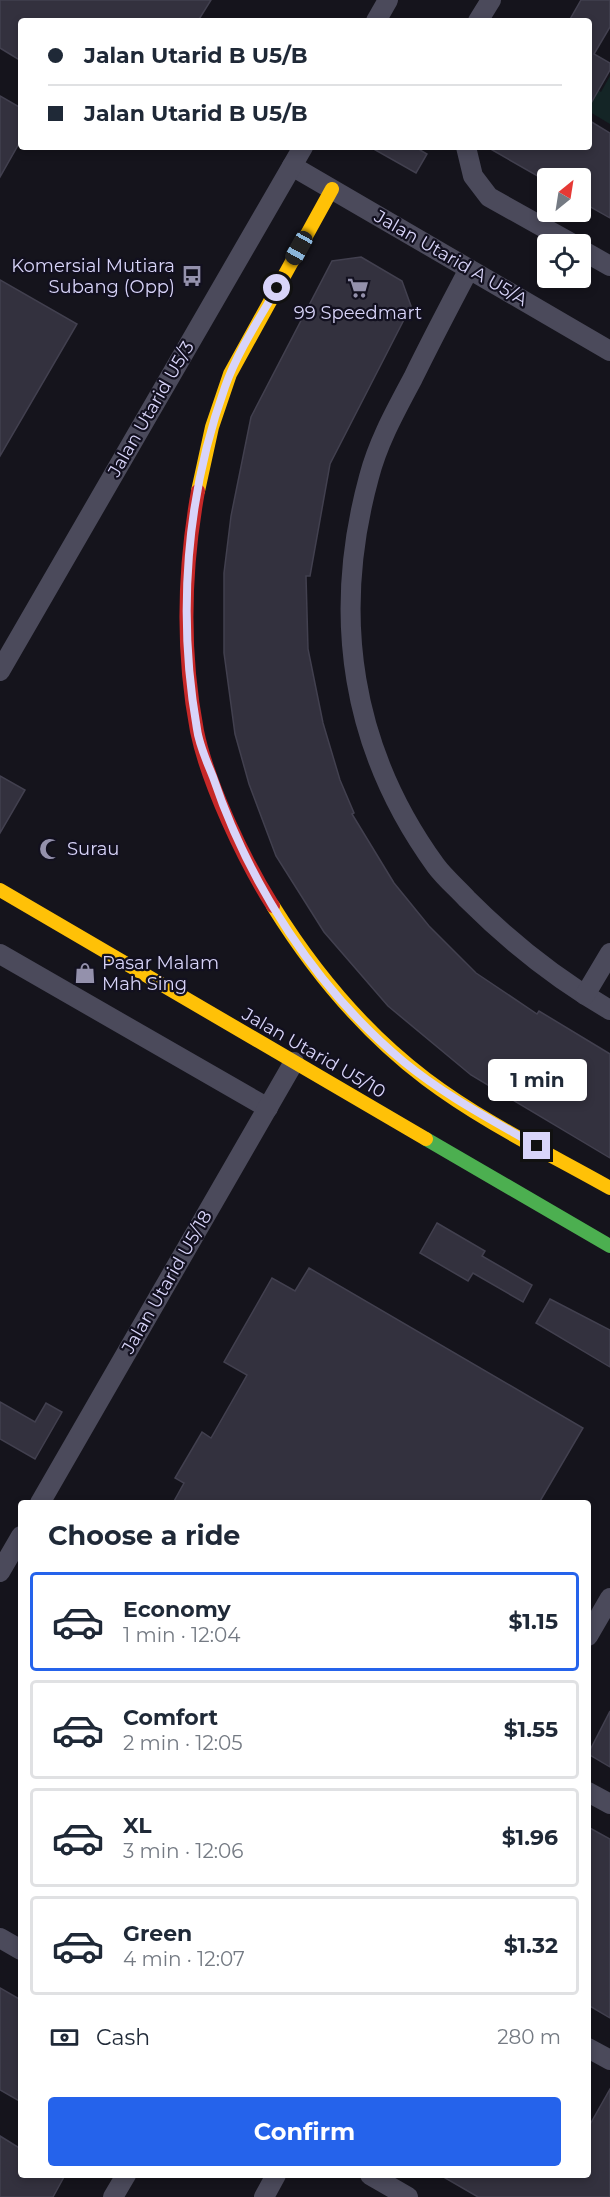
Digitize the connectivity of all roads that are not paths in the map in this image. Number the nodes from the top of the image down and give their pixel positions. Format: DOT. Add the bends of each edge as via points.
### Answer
graph roads {
  1 [pos="388,0"];
  2 [pos="491,0"];
  3 [pos="378,18"];
  4 [pos="480,18"];
  5 [pos="301,150"];
  6 [pos="467,150"];
  7 [pos="292,166"];
  8 [pos="332,189"];
  9 [pos="556,234"];
  10 [pos="591,255"];
  11 [pos="610,266"];
  12 [pos="469,269"];
  13 [pos="610,351"];
  14 [pos="0,671"];
  15 [pos="0,890"];
  16 [pos="610,953"];
  17 [pos="0,954"];
  18 [pos="585,995"];
  19 [pos="610,1010"];
  20 [pos="294,1062"];
  21 [pos="268,1108"];
  22 [pos="610,1188"];
  23 [pos="610,1246"];
  24 [pos="42,1500"];
  25 [pos="18,1541"];
  26 [pos="0,1572"];
  27 [pos="610,1598"];
  28 [pos="591,1631"];
  29 [pos="591,1794"];
  30 [pos="610,1804"];
  31 [pos="0,1938"];
  32 [pos="18,1948"];
  33 [pos="591,2050"];
  34 [pos="610,2060"];
  35 [pos="124,2178"];
  36 [pos="274,2178"];
  37 [pos="375,2178"];
  38 [pos="113,2197"];
  39 [pos="264,2197"];
  40 [pos="408,2197"];
  1 -- 3 [label="street"];
  2 -- 4 [label="street"];
  5 -- 7 [label="street, Jalan Utarid U5/3"];
  6 -- 9 [label="street" via="473,176 489,196"];
  7 -- 8 [label="street, Jalan Utarid A U5/A"];
  7 -- 14 [label="street, Jalan Utarid U5/3"];
  8 -- 12 [label="street, Jalan Utarid A U5/A"];
  8 -- 22 [label="street" via="225,385 205,454 193,511 187,580 189,660 197,731 225,813 254,875 303,952 350,1009 404,1061 464,1104"];
  10 -- 11 [label="street"];
  12 -- 13 [label="street, Jalan Utarid A U5/A"];
  12 -- 18 [label="street" via="386,429 369,477 350,572 352,669 364,723 395,801 437,867 504,936"];
  15 -- 20 [label="street, Jalan Utarid U5/10"];
  16 -- 18 [label="street"];
  17 -- 21 [label="street"];
  18 -- 19 [label="street"];
  20 -- 21 [label="street, Jalan Utarid U5/18"];
  20 -- 23 [label="street, Jalan Utarid U5/10"];
  21 -- 24 [label="street, Jalan Utarid U5/18"];
  25 -- 26 [label="street"];
  27 -- 28 [label="street"];
  29 -- 30 [label="street"];
  31 -- 32 [label="street"];
  33 -- 34 [label="street"];
  35 -- 38 [label="street"];
  36 -- 39 [label="street"];
  37 -- 40 [label="street"];
}
